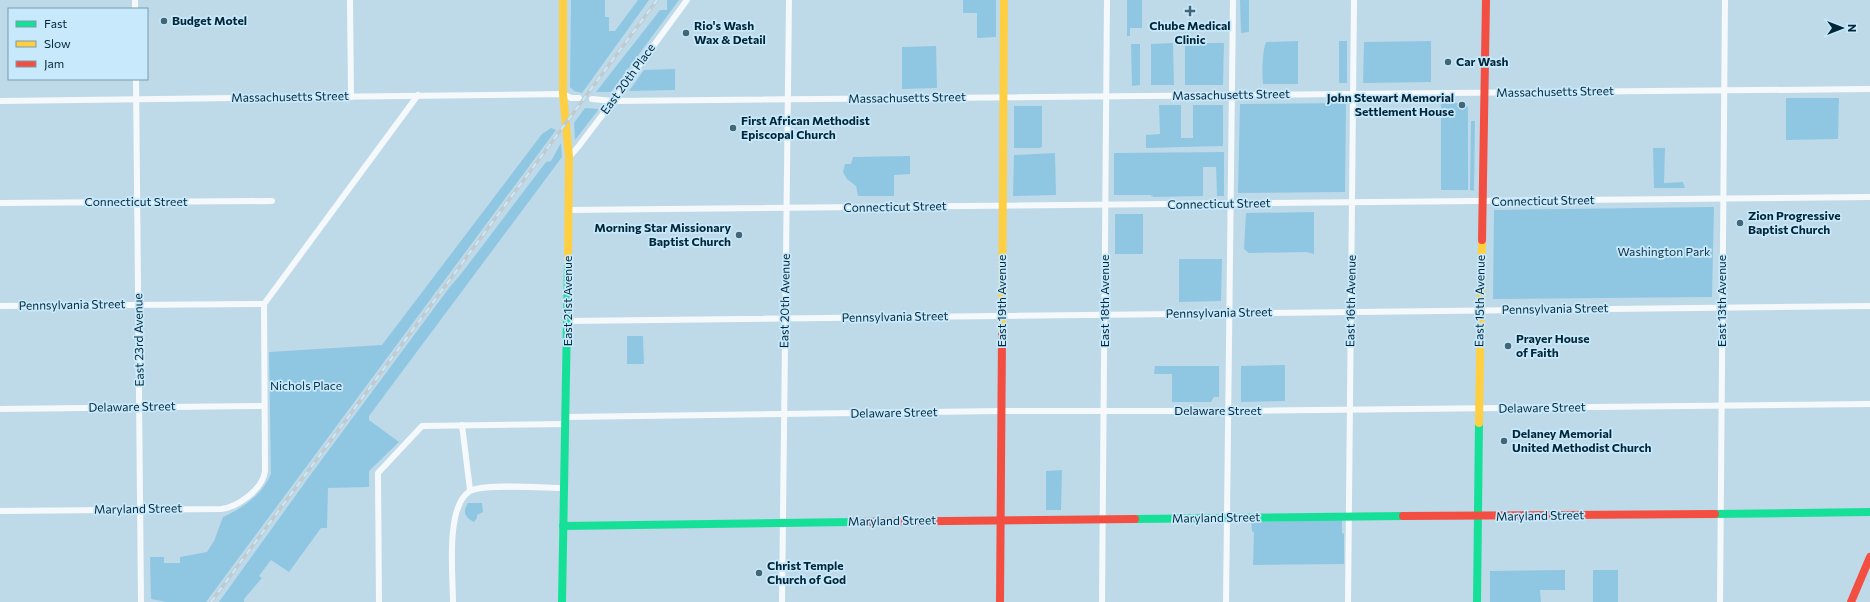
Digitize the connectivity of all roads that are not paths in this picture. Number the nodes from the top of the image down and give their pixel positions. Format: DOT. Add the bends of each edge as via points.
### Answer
graph roads {
  1 [pos="350,0"];
  2 [pos="563,0"];
  3 [pos="686,0"];
  4 [pos="789,0"];
  5 [pos="1004,0"];
  6 [pos="1107,0"];
  7 [pos="1233,0"];
  8 [pos="1354,0"];
  9 [pos="1486,0"];
  10 [pos="1725,0"];
  11 [pos="136,80"];
  12 [pos="1870,89"];
  13 [pos="1724,90"];
  14 [pos="1484,93"];
  15 [pos="563,94"];
  16 [pos="1353,94"];
  17 [pos="418,95"];
  18 [pos="1231,95"];
  19 [pos="1106,96"];
  20 [pos="351,97"];
  21 [pos="1004,97"];
  22 [pos="580,98"];
  23 [pos="136,99"];
  24 [pos="592,99"];
  25 [pos="787,99"];
  26 [pos="0,100"];
  27 [pos="613,101"];
  28 [pos="569,156"];
  29 [pos="1870,197"];
  30 [pos="1723,199"];
  31 [pos="272,201"];
  32 [pos="1482,201"];
  33 [pos="138,202"];
  34 [pos="1352,202"];
  35 [pos="0,203"];
  36 [pos="1230,204"];
  37 [pos="1003,205"];
  38 [pos="1106,205"];
  39 [pos="786,208"];
  40 [pos="568,210"];
  41 [pos="139,304"];
  42 [pos="264,304"];
  43 [pos="0,306"];
  44 [pos="1870,306"];
  45 [pos="1722,308"];
  46 [pos="1480,310"];
  47 [pos="1351,312"];
  48 [pos="1229,313"];
  49 [pos="1002,315"];
  50 [pos="1105,315"];
  51 [pos="785,318"];
  52 [pos="568,321"];
  53 [pos="1870,404"];
  54 [pos="264,406"];
  55 [pos="1721,406"];
  56 [pos="140,407"];
  57 [pos="1479,408"];
  58 [pos="0,409"];
  59 [pos="1104,410"];
  60 [pos="1350,410"];
  61 [pos="1002,411"];
  62 [pos="1228,411"];
  63 [pos="784,414"];
  64 [pos="566,420"];
  65 [pos="462,425"];
  66 [pos="564,488"];
  67 [pos="470,490"];
  68 [pos="142,509"];
  69 [pos="0,511"];
  70 [pos="1870,512"];
  71 [pos="1720,514"];
  72 [pos="1349,516"];
  73 [pos="1478,517"];
  74 [pos="1227,518"];
  75 [pos="1103,519"];
  76 [pos="1001,520"];
  77 [pos="782,523"];
  78 [pos="563,526"];
  79 [pos="1870,557"];
  80 [pos="142,602"];
  81 [pos="379,602"];
  82 [pos="453,602"];
  83 [pos="562,602"];
  84 [pos="782,602"];
  85 [pos="1000,602"];
  86 [pos="1102,602"];
  87 [pos="1226,602"];
  88 [pos="1348,602"];
  89 [pos="1477,602"];
  90 [pos="1720,602"];
  91 [pos="1851,602"];
  1 -- 20 [label="street"];
  2 -- 15 [label="street, East 21st Avenue"];
  3 -- 27 [label="street, East 20th Place"];
  4 -- 25 [label="street, East 20th Avenue"];
  5 -- 21 [label="street, East 19th Avenue"];
  6 -- 19 [label="street, East 18th Avenue"];
  7 -- 18 [label="street"];
  8 -- 16 [label="street, East 16th Avenue"];
  9 -- 14 [label="street, East 15th Avenue"];
  10 -- 13 [label="street, East 13th Avenue"];
  11 -- 23 [label="street, East 23rd Avenue"];
  12 -- 13 [label="street, Massachusetts Street"];
  13 -- 14 [label="street, Massachusetts Street"];
  13 -- 30 [label="street, East 13th Avenue"];
  14 -- 16 [label="street, Massachusetts Street"];
  14 -- 32 [label="street, East 15th Avenue"];
  15 -- 17 [label="street, Massachusetts Street"];
  15 -- 22 [label="street, Massachusetts Street" via="571,98"];
  15 -- 28 [label="street, East 21st Avenue"];
  16 -- 18 [label="street, Massachusetts Street"];
  16 -- 34 [label="street, East 16th Avenue"];
  17 -- 20 [label="street, Massachusetts Street"];
  17 -- 42 [label="street"];
  18 -- 19 [label="street, Massachusetts Street"];
  18 -- 36 [label="street"];
  19 -- 21 [label="street, Massachusetts Street"];
  19 -- 38 [label="street, East 18th Avenue"];
  20 -- 23 [label="street, Massachusetts Street"];
  21 -- 25 [label="street, Massachusetts Street"];
  21 -- 37 [label="street, East 19th Avenue"];
  23 -- 26 [label="street, Massachusetts Street"];
  23 -- 33 [label="street, East 23rd Avenue"];
  24 -- 27 [label="street, Massachusetts Street"];
  25 -- 27 [label="street, Massachusetts Street"];
  25 -- 39 [label="street, East 20th Avenue"];
  27 -- 28 [label="street, East 20th Place"];
  28 -- 40 [label="street, East 21st Avenue"];
  29 -- 30 [label="street, Connecticut Street"];
  30 -- 32 [label="street, Connecticut Street"];
  30 -- 45 [label="street, East 13th Avenue"];
  31 -- 33 [label="street, Connecticut Street"];
  32 -- 34 [label="street, Connecticut Street"];
  32 -- 46 [label="street, East 15th Avenue"];
  33 -- 35 [label="street, Connecticut Street"];
  33 -- 41 [label="street, East 23rd Avenue"];
  34 -- 36 [label="street, Connecticut Street"];
  34 -- 47 [label="street, East 16th Avenue"];
  36 -- 38 [label="street, Connecticut Street"];
  36 -- 48 [label="street"];
  37 -- 38 [label="street, Connecticut Street"];
  37 -- 39 [label="street, Connecticut Street"];
  37 -- 49 [label="street, East 19th Avenue"];
  38 -- 50 [label="street, East 18th Avenue"];
  39 -- 40 [label="street, Connecticut Street"];
  39 -- 51 [label="street, East 20th Avenue"];
  40 -- 52 [label="street, East 21st Avenue"];
  41 -- 42 [label="street, Pennsylvania Street"];
  41 -- 43 [label="street, Pennsylvania Street"];
  41 -- 56 [label="street, East 23rd Avenue"];
  42 -- 54 [label="street"];
  44 -- 45 [label="street, Pennsylvania Street"];
  45 -- 46 [label="street, Pennsylvania Street"];
  45 -- 55 [label="street, East 13th Avenue"];
  46 -- 47 [label="street, Pennsylvania Street"];
  46 -- 57 [label="street, East 15th Avenue"];
  47 -- 48 [label="street, Pennsylvania Street"];
  47 -- 60 [label="street, East 16th Avenue"];
  48 -- 50 [label="street, Pennsylvania Street"];
  48 -- 62 [label="street"];
  49 -- 50 [label="street, Pennsylvania Street"];
  49 -- 51 [label="street, Pennsylvania Street"];
  49 -- 61 [label="street, East 19th Avenue"];
  50 -- 59 [label="street, East 18th Avenue"];
  51 -- 52 [label="street, Pennsylvania Street"];
  51 -- 63 [label="street, East 20th Avenue"];
  52 -- 64 [label="street, East 21st Avenue"];
  53 -- 55 [label="street, Delaware Street"];
  54 -- 56 [label="street, Delaware Street"];
  54 -- 68 [label="street, Maryland Street" via="264,477 256,488 230,507"];
  55 -- 57 [label="street, Delaware Street"];
  55 -- 71 [label="street, East 13th Avenue"];
  56 -- 58 [label="street, Delaware Street"];
  56 -- 68 [label="street, East 23rd Avenue"];
  57 -- 60 [label="street, Delaware Street"];
  57 -- 73 [label="street, East 15th Avenue"];
  59 -- 61 [label="street, Delaware Street"];
  59 -- 62 [label="street, Delaware Street"];
  59 -- 75 [label="street, East 18th Avenue"];
  60 -- 62 [label="street, Delaware Street"];
  60 -- 72 [label="street, East 16th Avenue"];
  61 -- 63 [label="street, Delaware Street"];
  61 -- 76 [label="street, East 19th Avenue"];
  62 -- 74 [label="street"];
  63 -- 64 [label="street, Delaware Street"];
  63 -- 77 [label="street, East 20th Avenue"];
  64 -- 65 [label="street, Delaware Street"];
  64 -- 66 [label="street, East 21st Avenue"];
  65 -- 67 [label="street"];
  65 -- 81 [label="street, Delaware Street" via="422,426 378,473"];
  66 -- 67 [label="street" via="486,487"];
  66 -- 78 [label="street, East 21st Avenue"];
  67 -- 82 [label="street" via="460,500 455,515"];
  68 -- 69 [label="street, Maryland Street"];
  68 -- 80 [label="street, East 23rd Avenue"];
  70 -- 71 [label="street, Maryland Street"];
  71 -- 73 [label="street, Maryland Street"];
  71 -- 90 [label="street, East 13th Avenue"];
  72 -- 73 [label="street, Maryland Street"];
  72 -- 74 [label="street, Maryland Street"];
  72 -- 88 [label="street, East 16th Avenue"];
  73 -- 89 [label="street, East 15th Avenue"];
  74 -- 75 [label="street, Maryland Street"];
  74 -- 87 [label="street"];
  75 -- 76 [label="street, Maryland Street"];
  75 -- 86 [label="street, East 18th Avenue"];
  76 -- 77 [label="street, Maryland Street"];
  76 -- 85 [label="street, East 19th Avenue"];
  77 -- 78 [label="street, Maryland Street"];
  77 -- 84 [label="street, East 20th Avenue"];
  78 -- 83 [label="street, East 21st Avenue"];
  79 -- 91 [label="street"];
}
